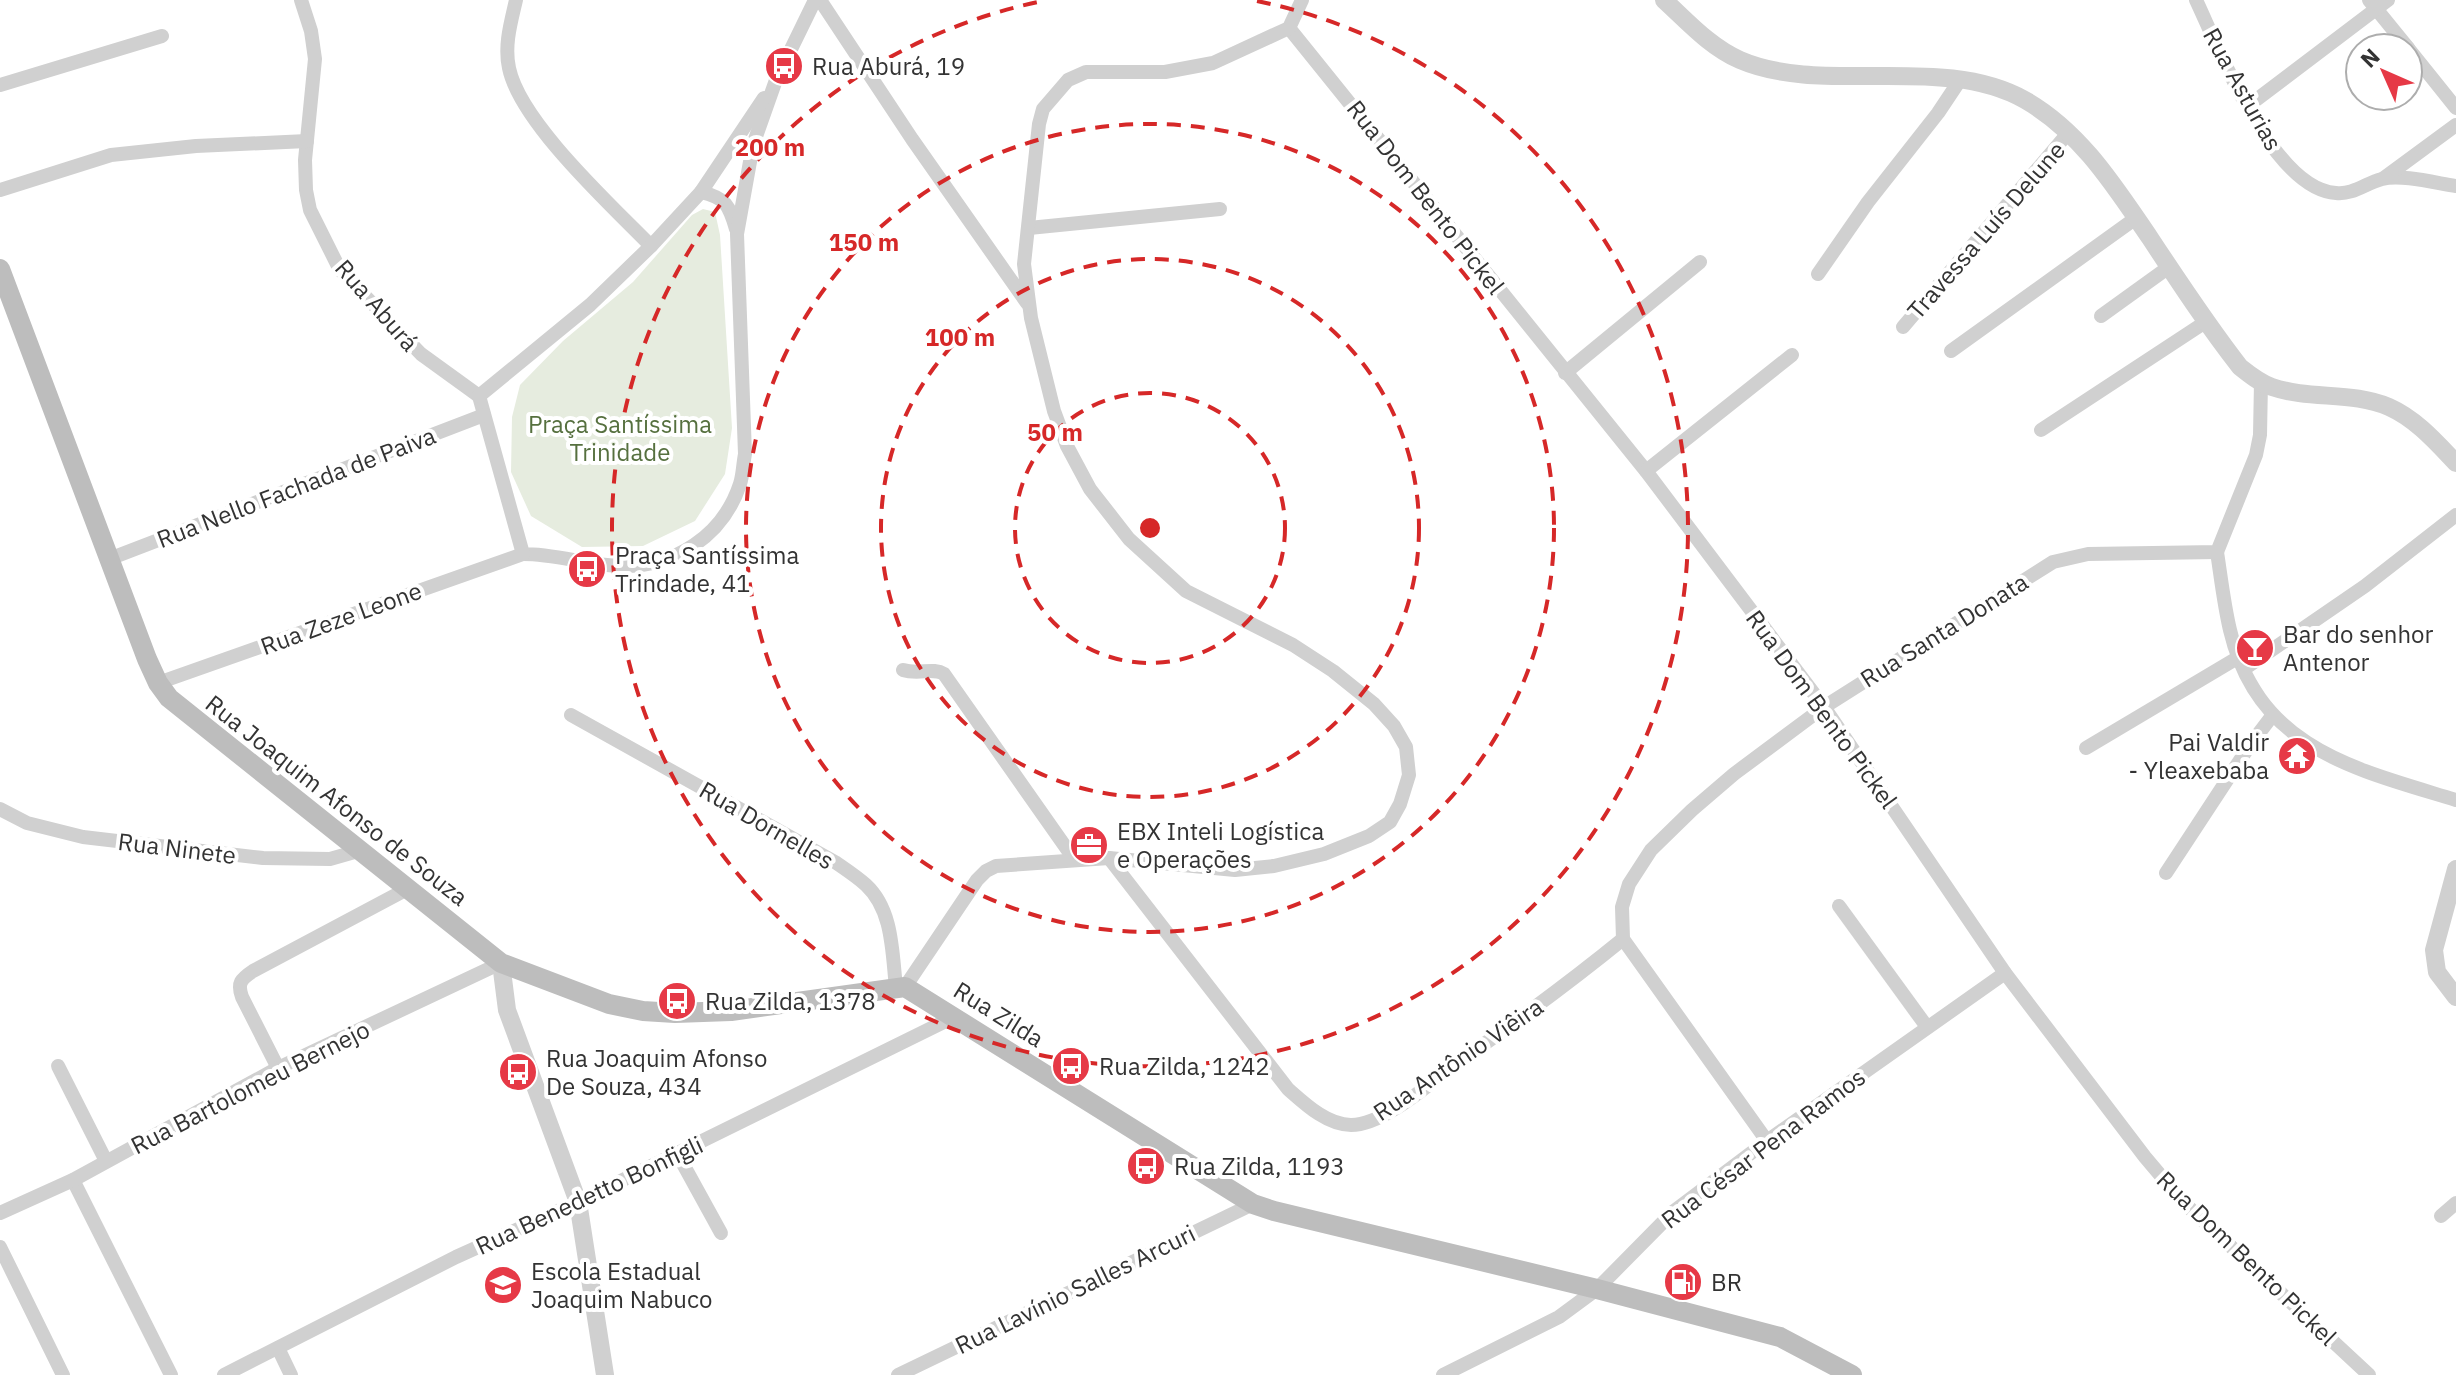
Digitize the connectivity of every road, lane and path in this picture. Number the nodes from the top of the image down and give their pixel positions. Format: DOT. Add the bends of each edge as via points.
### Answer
graph roads {
  1 [pos="301,0"];
  2 [pos="516,0"];
  3 [pos="818,0"];
  4 [pos="1302,0"];
  5 [pos="1664,0"];
  6 [pos="2196,0"];
  7 [pos="2378,3"];
  8 [pos="1289,28"];
  9 [pos="2397,32"];
  10 [pos="162,36"];
  11 [pos="2424,68"];
  12 [pos="776,80"];
  13 [pos="1960,80"];
  14 [pos="0,85"];
  15 [pos="2248,106"];
  16 [pos="2456,108"];
  17 [pos="2456,125"];
  18 [pos="2069,132"];
  19 [pos="307,141"];
  20 [pos="2384,178"];
  21 [pos="2456,186"];
  22 [pos="0,190"];
  23 [pos="701,192"];
  24 [pos="1220,209"];
  25 [pos="2136,218"];
  26 [pos="1029,228"];
  27 [pos="737,234"];
  28 [pos="651,246"];
  29 [pos="1700,262"];
  30 [pos="2169,267"];
  31 [pos="0,269"];
  32 [pos="1818,274"];
  33 [pos="1030,306"];
  34 [pos="2101,316"];
  35 [pos="2207,321"];
  36 [pos="1903,327"];
  37 [pos="1951,351"];
  38 [pos="1792,355"];
  39 [pos="1565,373"];
  40 [pos="2261,382"];
  41 [pos="479,396"];
  42 [pos="484,415"];
  43 [pos="2041,430"];
  44 [pos="2456,463"];
  45 [pos="1646,471"];
  46 [pos="2456,515"];
  47 [pos="2217,552"];
  48 [pos="523,554"];
  49 [pos="109,559"];
  50 [pos="2241,663"];
  51 [pos="903,670"];
  52 [pos="158,683"];
  53 [pos="1824,707"];
  54 [pos="571,715"];
  55 [pos="2272,716"];
  56 [pos="2086,748"];
  57 [pos="2456,800"];
  58 [pos="0,809"];
  59 [pos="358,851"];
  60 [pos="1109,858"];
  61 [pos="1074,859"];
  62 [pos="2456,869"];
  63 [pos="2166,873"];
  64 [pos="409,888"];
  65 [pos="1839,906"];
  66 [pos="1623,939"];
  67 [pos="501,963"];
  68 [pos="2005,973"];
  69 [pos="900,987"];
  70 [pos="2456,997"];
  71 [pos="954,1017"];
  72 [pos="1927,1027"];
  73 [pos="58,1066"];
  74 [pos="278,1068"];
  75 [pos="1767,1141"];
  76 [pos="677,1153"];
  77 [pos="106,1161"];
  78 [pos="73,1180"];
  79 [pos="578,1202"];
  80 [pos="2456,1203"];
  81 [pos="1253,1204"];
  82 [pos="0,1213"];
  83 [pos="2441,1216"];
  84 [pos="721,1233"];
  85 [pos="0,1247"];
  86 [pos="1597,1289"];
  87 [pos="278,1348"];
  88 [pos="63,1375"];
  89 [pos="171,1375"];
  90 [pos="224,1375"];
  91 [pos="291,1375"];
  92 [pos="605,1375"];
  93 [pos="898,1375"];
  94 [pos="1443,1375"];
  95 [pos="1852,1375"];
  96 [pos="2369,1375"];
  1 -- 19 [label="street, Rua Aburá" via="315,59"];
  2 -- 28 [label="street" via="507,48 519,96 555,143"];
  3 -- 12 [label="street"];
  3 -- 33 [label="street"];
  4 -- 8 [label="street"];
  5 -- 13 [label="street" via="1719,48 1764,67"];
  6 -- 15 [label="street, Rua Asturias"];
  7 -- 9 [label="street"];
  7 -- 15 [label="street"];
  8 -- 26 [label="street" via="1189,69 1086,72 1068,80 1048,102 1039,124"];
  8 -- 39 [label="street, Rua Dom Bento Pickel"];
  10 -- 14 [label="street"];
  11 -- 16 [label="street"];
  12 -- 23 [label="street"];
  12 -- 27 [label="street" via="753,145"];
  13 -- 18 [label="street" via="2025,100"];
  13 -- 32 [label="street"];
  15 -- 20 [label="street, Rua Asturias" via="2269,144 2305,182 2341,194"];
  17 -- 20 [label="street, Rua Asturias"];
  18 -- 25 [label="street"];
  18 -- 36 [label="street, Travessa Luís Delune"];
  19 -- 22 [label="street" via="111,155"];
  19 -- 41 [label="street, Rua Aburá" via="310,210 340,270 421,354"];
  20 -- 21 [label="street, Rua Asturias"];
  23 -- 27 [label="street" via="726,203"];
  23 -- 28 [label="street"];
  24 -- 26 [label="street"];
  25 -- 30 [label="street"];
  25 -- 37 [label="street"];
  26 -- 33 [label="street" via="1024,264"];
  27 -- 48 [label="street" via="745,454 740,484 719,523 695,547 638,565"];
  28 -- 41 [label="street" via="590,305"];
  29 -- 39 [label="street"];
  30 -- 34 [label="street"];
  30 -- 35 [label="street"];
  31 -- 49 [label="main road, Rua Joaquim Afonso de Souza"];
  33 -- 60 [label="street" via="1067,446 1121,530 1186,591 1333,671 1374,704 1406,747 1409,775 1390,822 1324,854 1235,870"];
  35 -- 40 [label="street" via="2240,367"];
  35 -- 43 [label="street"];
  38 -- 45 [label="street"];
  39 -- 45 [label="street, Rua Dom Bento Pickel"];
  40 -- 44 [label="street" via="2388,407 2420,426"];
  40 -- 47 [label="street" via="2256,455"];
  41 -- 42 [label="street"];
  42 -- 48 [label="street"];
  42 -- 49 [label="street, Rua Nello Fachada de Paiva"];
  45 -- 53 [label="street, Rua Dom Bento Pickel"];
  46 -- 50 [label="street" via="2365,586"];
  47 -- 50 [label="street"];
  47 -- 53 [label="street, Rua Santa Donata" via="2088,554 2053,562"];
  48 -- 52 [label="street, Rua Zeze Leone"];
  49 -- 52 [label="main road, Rua Joaquim Afonso de Souza"];
  50 -- 55 [label="street"];
  50 -- 56 [label="street"];
  51 -- 61 [label="street" via="944,674"];
  52 -- 59 [label="main road, Rua Joaquim Afonso de Souza" via="184,712"];
  53 -- 66 [label="street, Rua Santa Donata" via="1734,774 1651,850 1629,884 1622,907"];
  53 -- 68 [label="street, Rua Dom Bento Pickel"];
  54 -- 69 [label="street, Rua Dornelles" via="835,862 867,886 888,926"];
  55 -- 57 [label="street" via="2319,753"];
  55 -- 63 [label="street"];
  58 -- 59 [label="street, Rua Ninete" via="27,823 98,839 263,858 330,859"];
  59 -- 64 [label="main road, Rua Joaquim Afonso de Souza"];
  60 -- 61 [label="street"];
  60 -- 66 [label="street, Rua Antônio Viêira" via="1288,1089 1310,1108 1350,1125 1389,1112"];
  61 -- 69 [label="street" via="986,871"];
  62 -- 70 [label="street" via="2434,950 2437,972"];
  64 -- 67 [label="main road, Rua Joaquim Afonso de Souza"];
  64 -- 74 [label="street" via="240,981 238,988"];
  65 -- 72 [label="street"];
  66 -- 75 [label="street"];
  67 -- 69 [label="main road" via="609,1004 675,1013 731,1011"];
  67 -- 74 [label="street, Rua Bartolomeu Bernejo"];
  67 -- 79 [label="street" via="507,1010"];
  68 -- 72 [label="street, Rua César Pena Ramos"];
  68 -- 96 [label="street, Rua Dom Bento Pickel" via="2183,1202"];
  69 -- 71 [label="main road, Rua Zilda"];
  71 -- 76 [label="street, Rua Benedetto Bonfigli"];
  71 -- 81 [label="main road, Rua Zilda"];
  72 -- 75 [label="street, Rua César Pena Ramos"];
  73 -- 77 [label="street"];
  74 -- 77 [label="street, Rua Bartolomeu Bernejo"];
  75 -- 86 [label="street, Rua César Pena Ramos" via="1674,1211"];
  76 -- 79 [label="street, Rua Benedetto Bonfigli"];
  76 -- 84 [label="street"];
  77 -- 78 [label="street, Rua Bartolomeu Bernejo"];
  78 -- 82 [label="street, Rua Bartolomeu Bernejo"];
  78 -- 89 [label="street"];
  79 -- 87 [label="street, Rua Benedetto Bonfigli"];
  79 -- 92 [label="street"];
  80 -- 83 [label="street"];
  81 -- 86 [label="main road, Rua Zilda"];
  81 -- 93 [label="street, Rua Lavínio Salles Arcuri"];
  85 -- 88 [label="street"];
  86 -- 94 [label="street, Rua César Pena Ramos" via="1539,1329"];
  86 -- 95 [label="main road, Rua Zilda" via="1780,1337"];
  87 -- 90 [label="street, Rua Benedetto Bonfigli"];
  87 -- 91 [label="street"];
}
